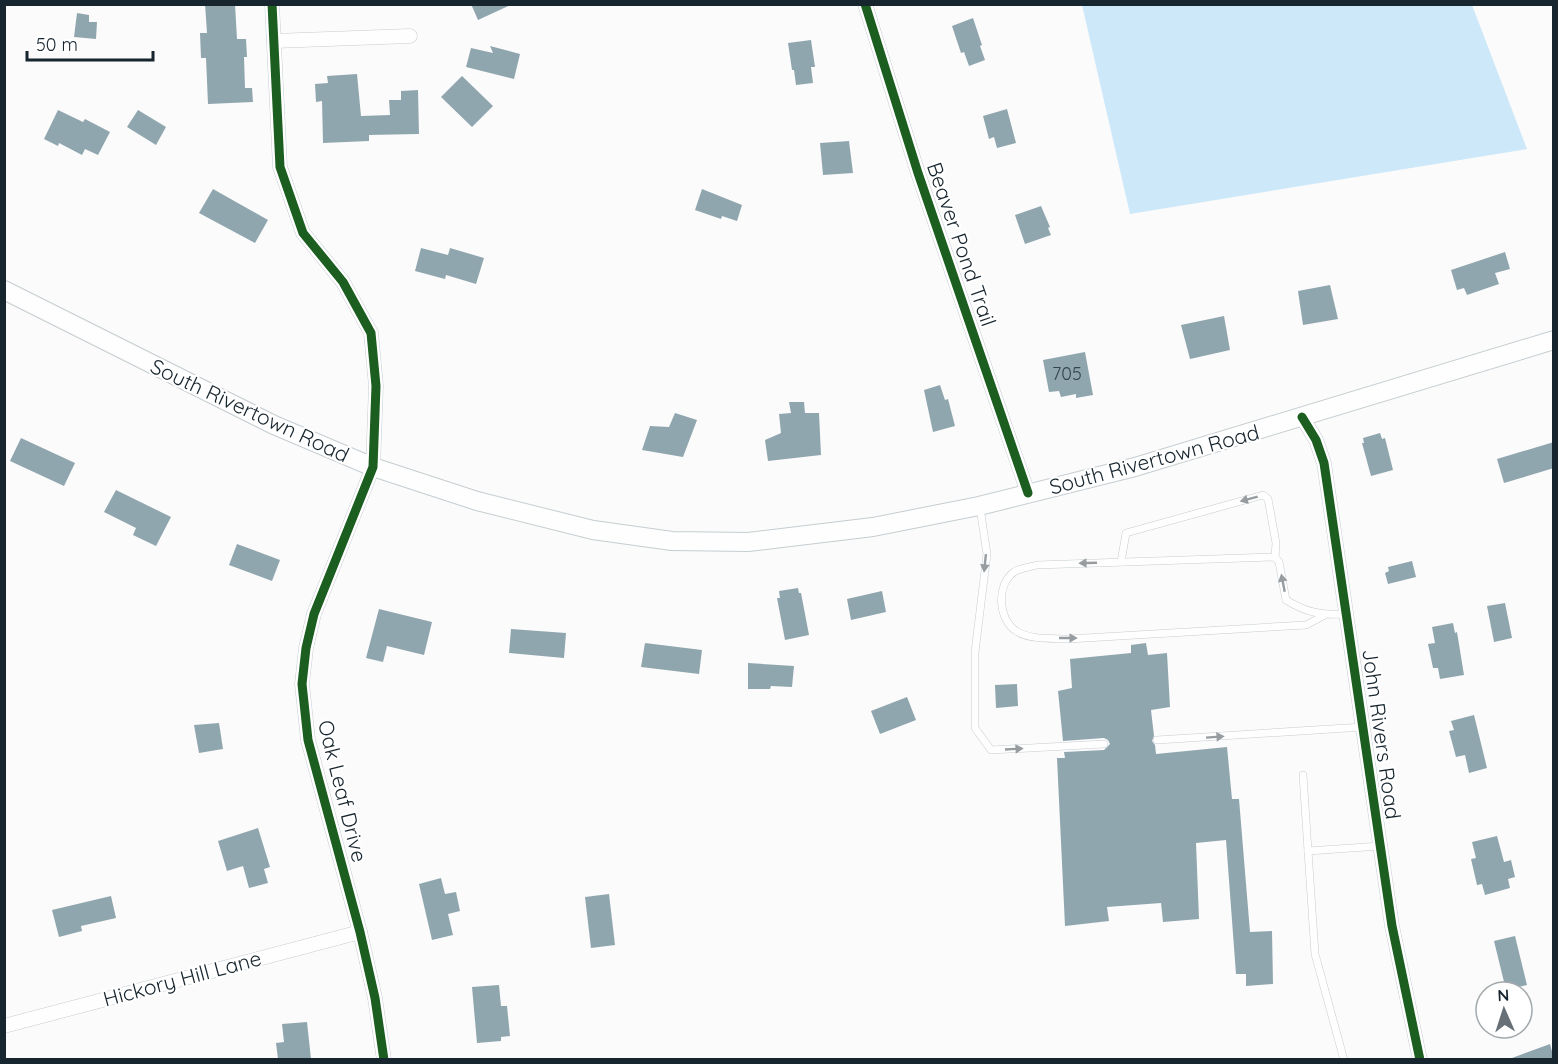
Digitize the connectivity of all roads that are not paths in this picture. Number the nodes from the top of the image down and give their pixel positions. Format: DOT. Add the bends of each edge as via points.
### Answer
graph roads {
  1 [pos="272,4"];
  2 [pos="866,4"];
  3 [pos="410,36"];
  4 [pos="274,41"];
  5 [pos="4,290"];
  6 [pos="1554,340"];
  7 [pos="1302,417"];
  8 [pos="373,467"];
  9 [pos="1028,493"];
  10 [pos="979,506"];
  11 [pos="1275,556"];
  12 [pos="1121,562"];
  13 [pos="1346,614"];
  14 [pos="1325,615"];
  15 [pos="1363,727"];
  16 [pos="1157,740"];
  17 [pos="1104,744"];
  18 [pos="1303,775"];
  19 [pos="1380,846"];
  20 [pos="1308,851"];
  21 [pos="360,932"];
  22 [pos="4,1026"];
  23 [pos="384,1059"];
  24 [pos="1344,1059"];
  25 [pos="1420,1059"];
  1 -- 4 [label="street, Oak Leaf Drive"];
  2 -- 9 [label="street, Beaver Pond Trail" via="918,173"];
  3 -- 4 [label="street"];
  4 -- 8 [label="street, Oak Leaf Drive" via="280,167 303,233 343,282 371,333 376,386"];
  5 -- 8 [label="main road, South Rivertown Road" via="274,425"];
  6 -- 7 [label="main road, South Rivertown Road"];
  7 -- 9 [label="main road, South Rivertown Road" via="1135,467"];
  7 -- 13 [label="street, John Rivers Road" via="1324,463"];
  8 -- 10 [label="main road, South Rivertown Road" via="477,501 571,525 672,541 748,542 873,527"];
  8 -- 21 [label="street, Oak Leaf Drive" via="314,614 302,684 308,740"];
  9 -- 10 [label="main road, South Rivertown Road"];
  10 -- 17 [label="lane, one-way" via="987,554 975,652 975,728 991,750"];
  11 -- 12 [label="lane"];
  11 -- 12 [label="lane, one-way" via="1268,499 1263,495 1126,533"];
  14 -- 11 [label="lane, one-way" via="1303,610 1286,600"];
  12 -- 14 [label="lane, one-way" via="1037,565 1014,572 1004,587 1001,603 1005,616 1015,630 1030,636 1068,639 1306,625"];
  13 -- 14 [label="lane"];
  13 -- 15 [label="street, John Rivers Road"];
  16 -- 15 [label="lane, one-way"];
  15 -- 19 [label="street, John Rivers Road"];
  18 -- 20 [label="lane"];
  19 -- 20 [label="lane"];
  19 -- 25 [label="street, John Rivers Road"];
  20 -- 24 [label="lane" via="1315,954"];
  21 -- 22 [label="street, Hickory Hill Lane"];
  21 -- 23 [label="street, Oak Leaf Drive"];
}
